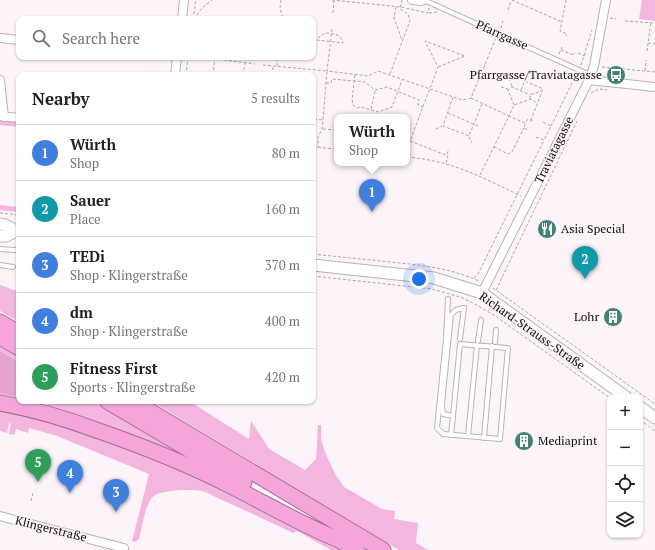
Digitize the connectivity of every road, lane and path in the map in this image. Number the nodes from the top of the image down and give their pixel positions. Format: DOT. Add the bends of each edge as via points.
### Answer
graph roads {
  1 [pos="184,0"];
  2 [pos="196,0"];
  3 [pos="206,0"];
  4 [pos="212,0"];
  5 [pos="281,0"];
  6 [pos="333,0"];
  7 [pos="402,0"];
  8 [pos="412,0"];
  9 [pos="512,0"];
  10 [pos="566,0"];
  11 [pos="606,0"];
  12 [pos="426,1"];
  13 [pos="208,3"];
  14 [pos="396,6"];
  15 [pos="401,7"];
  16 [pos="508,10"];
  17 [pos="333,13"];
  18 [pos="182,16"];
  19 [pos="194,16"];
  20 [pos="197,16"];
  21 [pos="282,16"];
  22 [pos="503,21"];
  23 [pos="625,21"];
  24 [pos="562,22"];
  25 [pos="651,22"];
  26 [pos="655,23"];
  27 [pos="332,29"];
  28 [pos="331,34"];
  29 [pos="498,34"];
  30 [pos="566,36"];
  31 [pos="0,38"];
  32 [pos="16,40"];
  33 [pos="403,41"];
  34 [pos="330,42"];
  35 [pos="648,43"];
  36 [pos="655,44"];
  37 [pos="562,47"];
  38 [pos="647,51"];
  39 [pos="575,53"];
  40 [pos="578,53"];
  41 [pos="585,56"];
  42 [pos="177,60"];
  43 [pos="188,60"];
  44 [pos="215,60"];
  45 [pos="246,60"];
  46 [pos="277,60"];
  47 [pos="646,60"];
  48 [pos="245,63"];
  49 [pos="255,64"];
  50 [pos="263,65"];
  51 [pos="273,66"];
  52 [pos="277,66"];
  53 [pos="594,66"];
  54 [pos="438,67"];
  55 [pos="609,68"];
  56 [pos="304,69"];
  57 [pos="327,71"];
  58 [pos="175,72"];
  59 [pos="186,72"];
  60 [pos="213,72"];
  61 [pos="244,72"];
  62 [pos="272,72"];
  63 [pos="645,72"];
  64 [pos="655,72"];
  65 [pos="355,74"];
  66 [pos="390,75"];
  67 [pos="608,75"];
  68 [pos="590,78"];
  69 [pos="402,79"];
  70 [pos="0,80"];
  71 [pos="525,80"];
  72 [pos="354,81"];
  73 [pos="326,83"];
  74 [pos="501,87"];
  75 [pos="512,87"];
  76 [pos="655,87"];
  77 [pos="431,89"];
  78 [pos="375,90"];
  79 [pos="508,90"];
  80 [pos="543,90"];
  81 [pos="398,91"];
  82 [pos="521,91"];
  83 [pos="613,91"];
  84 [pos="591,93"];
  85 [pos="530,94"];
  86 [pos="454,97"];
  87 [pos="472,98"];
  88 [pos="531,99"];
  89 [pos="482,103"];
  90 [pos="537,103"];
  91 [pos="514,105"];
  92 [pos="424,107"];
  93 [pos="370,110"];
  94 [pos="448,113"];
  95 [pos="2,116"];
  96 [pos="509,116"];
  97 [pos="16,118"];
  98 [pos="316,119"];
  99 [pos="323,120"];
  100 [pos="578,120"];
  101 [pos="543,122"];
  102 [pos="525,123"];
  103 [pos="474,124"];
  104 [pos="443,126"];
  105 [pos="478,126"];
  106 [pos="524,128"];
  107 [pos="322,129"];
  108 [pos="436,129"];
  109 [pos="334,130"];
  110 [pos="528,130"];
  111 [pos="469,136"];
  112 [pos="536,136"];
  113 [pos="544,140"];
  114 [pos="410,141"];
  115 [pos="472,143"];
  116 [pos="318,147"];
  117 [pos="494,147"];
  118 [pos="449,148"];
  119 [pos="334,149"];
  120 [pos="447,155"];
  121 [pos="410,157"];
  122 [pos="446,164"];
  123 [pos="480,176"];
  124 [pos="518,194"];
  125 [pos="529,200"];
  126 [pos="0,213"];
  127 [pos="16,215"];
  128 [pos="0,224"];
  129 [pos="16,230"];
  130 [pos="16,231"];
  131 [pos="0,236"];
  132 [pos="0,249"];
  133 [pos="15,250"];
  134 [pos="316,254"];
  135 [pos="0,265"];
  136 [pos="316,265"];
  137 [pos="13,267"];
  138 [pos="474,279"];
  139 [pos="484,289"];
  140 [pos="496,290"];
  141 [pos="448,299"];
  142 [pos="481,320"];
  143 [pos="0,322"];
  144 [pos="496,330"];
  145 [pos="16,331"];
  146 [pos="0,337"];
  147 [pos="460,339"];
  148 [pos="495,342"];
  149 [pos="477,343"];
  150 [pos="16,346"];
  151 [pos="492,346"];
  152 [pos="622,394"];
  153 [pos="0,403"];
  154 [pos="112,404"];
  155 [pos="138,404"];
  156 [pos="655,404"];
  157 [pos="643,409"];
  158 [pos="453,416"];
  159 [pos="655,418"];
  160 [pos="643,422"];
  161 [pos="655,431"];
  162 [pos="451,435"];
  163 [pos="468,436"];
  164 [pos="484,438"];
  165 [pos="33,493"];
  166 [pos="31,501"];
  167 [pos="0,516"];
  168 [pos="350,546"];
  169 [pos="124,548"];
  170 [pos="383,550"];
  1 -- 18 [label="street"];
  2 -- 19 [label="path"];
  3 -- 13 [label="path"];
  4 -- 13 [label="path"];
  5 -- 21 [label="path"];
  6 -- 14 [label="path"];
  6 -- 17 [label="path"];
  7 -- 15 [label="path"];
  8 -- 12 [label="street, Pfarrgasse"];
  9 -- 16 [label="path"];
  9 -- 24 [label="path"];
  10 -- 24 [label="path"];
  11 -- 53 [label="street, Traviatagasse"];
  12 -- 15 [label="path" via="428,13"];
  12 -- 29 [label="lane, Pfarrgasse"];
  13 -- 20 [label="path"];
  14 -- 15 [label="path"];
  14 -- 33 [label="path" via="394,18"];
  15 -- 33 [label="path" via="400,9 408,14 410,21"];
  22 -- 29 [label="path"];
  23 -- 25 [label="path"];
  24 -- 30 [label="path" via="560,31 567,34"];
  25 -- 26 [label="path"];
  25 -- 35 [label="path"];
  27 -- 28 [label="path"];
  28 -- 34 [label="path"];
  28 -- 34 [label="path" via="322,34 317,40"];
  28 -- 34 [label="path" via="339,35 343,43"];
  29 -- 68 [label="lane, Pfarrgasse"];
  29 -- 87 [label="path"];
  31 -- 32 [label="street"];
  33 -- 66 [label="path"];
  34 -- 57 [label="path"];
  35 -- 36 [label="path"];
  35 -- 38 [label="path"];
  37 -- 39 [label="path" via="561,50 574,55"];
  40 -- 41 [label="path"];
  42 -- 58 [label="street"];
  43 -- 59 [label="path"];
  44 -- 48 [label="path"];
  44 -- 60 [label="path"];
  45 -- 48 [label="path"];
  46 -- 52 [label="path"];
  47 -- 63 [label="path"];
  48 -- 49 [label="path"];
  48 -- 61 [label="path"];
  50 -- 51 [label="path"];
  51 -- 52 [label="path"];
  51 -- 62 [label="path"];
  52 -- 56 [label="path"];
  53 -- 55 [label="path"];
  53 -- 68 [label="street, Traviatagasse"];
  54 -- 54 [label="path" via="442,65 465,56 425,41"];
  54 -- 77 [label="path"];
  55 -- 63 [label="path"];
  55 -- 67 [label="path"];
  56 -- 57 [label="path"];
  57 -- 65 [label="path"];
  57 -- 73 [label="path"];
  63 -- 64 [label="path"];
  65 -- 66 [label="path" via="368,76 378,71"];
  65 -- 72 [label="path"];
  66 -- 69 [label="path"];
  68 -- 76 [label="street, Pfarrgasse"];
  68 -- 125 [label="street, Traviatagasse"];
  69 -- 77 [label="path"];
  69 -- 81 [label="path"];
  70 -- 95 [label="street"];
  71 -- 75 [label="path" via="507,73"];
  71 -- 80 [label="path"];
  71 -- 82 [label="path"];
  72 -- 73 [label="path" via="332,79 331,83"];
  72 -- 78 [label="path" via="365,82"];
  72 -- 93 [label="path" via="353,105"];
  73 -- 99 [label="path"];
  74 -- 79 [label="path"];
  75 -- 79 [label="path"];
  75 -- 82 [label="path"];
  77 -- 86 [label="path"];
  77 -- 92 [label="path"];
  78 -- 81 [label="path" via="387,87"];
  78 -- 93 [label="path"];
  79 -- 91 [label="path"];
  80 -- 85 [label="path"];
  80 -- 90 [label="path"];
  81 -- 92 [label="path" via="420,100 418,105"];
  81 -- 93 [label="path" via="392,107 378,112"];
  82 -- 85 [label="path"];
  83 -- 84 [label="path" via="599,89"];
  85 -- 88 [label="path"];
  86 -- 87 [label="path" via="462,100"];
  86 -- 94 [label="path"];
  87 -- 89 [label="path"];
  88 -- 90 [label="path"];
  88 -- 91 [label="path"];
  89 -- 96 [label="path"];
  89 -- 103 [label="path"];
  90 -- 102 [label="path" via="532,120 528,118"];
  91 -- 96 [label="path"];
  92 -- 114 [label="path"];
  94 -- 103 [label="path"];
  94 -- 104 [label="path"];
  95 -- 97 [label="street"];
  96 -- 102 [label="path"];
  96 -- 117 [label="path"];
  98 -- 99 [label="path"];
  99 -- 107 [label="path"];
  100 -- 140 [label="path"];
  101 -- 113 [label="path" via="551,126"];
  102 -- 106 [label="path"];
  103 -- 105 [label="path"];
  103 -- 111 [label="path"];
  104 -- 108 [label="path"];
  104 -- 111 [label="path"];
  106 -- 110 [label="path"];
  106 -- 117 [label="path" via="512,152 508,154"];
  107 -- 109 [label="path"];
  107 -- 116 [label="path" via="318,137"];
  111 -- 115 [label="path"];
  112 -- 113 [label="path"];
  113 -- 124 [label="path"];
  114 -- 120 [label="path"];
  116 -- 119 [label="path"];
  117 -- 123 [label="path"];
  118 -- 120 [label="path"];
  120 -- 122 [label="path"];
  121 -- 122 [label="path"];
  122 -- 123 [label="path"];
  123 -- 124 [label="path"];
  124 -- 125 [label="path"];
  124 -- 138 [label="path"];
  125 -- 139 [label="street, Traviatagasse"];
  126 -- 127 [label="path"];
  128 -- 129 [label="main road" via="8,224"];
  130 -- 131 [label="main road"];
  132 -- 133 [label="lane"];
  134 -- 138 [label="path" via="418,264 442,268"];
  135 -- 137 [label="lane"];
  136 -- 139 [label="main road, Richard-Strauss-Straße" via="434,278"];
  138 -- 139 [label="path"];
  139 -- 140 [label="path"];
  139 -- 152 [label="main road, Richard-Strauss-Straße"];
  140 -- 156 [label="path"];
  141 -- 162 [label="lane" via="437,428 440,432"];
  142 -- 149 [label="lane"];
  143 -- 145 [label="highway"];
  144 -- 148 [label="lane"];
  146 -- 150 [label="highway"];
  147 -- 158 [label="lane" via="463,308 451,315 442,399 443,414"];
  149 -- 151 [label="lane"];
  149 -- 158 [label="lane" via="460,344"];
  149 -- 163 [label="lane"];
  151 -- 164 [label="lane"];
  151 -- 164 [label="lane" via="508,350 500,438"];
  153 -- 168 [label="highway" via="61,417 180,461"];
  154 -- 168 [label="highway"];
  155 -- 170 [label="highway"];
  157 -- 159 [label="main road"];
  158 -- 162 [label="lane"];
  160 -- 161 [label="path"];
  162 -- 163 [label="lane"];
  163 -- 164 [label="lane"];
  165 -- 166 [label="path"];
  167 -- 169 [label="street, Klingerstraße"];
}
